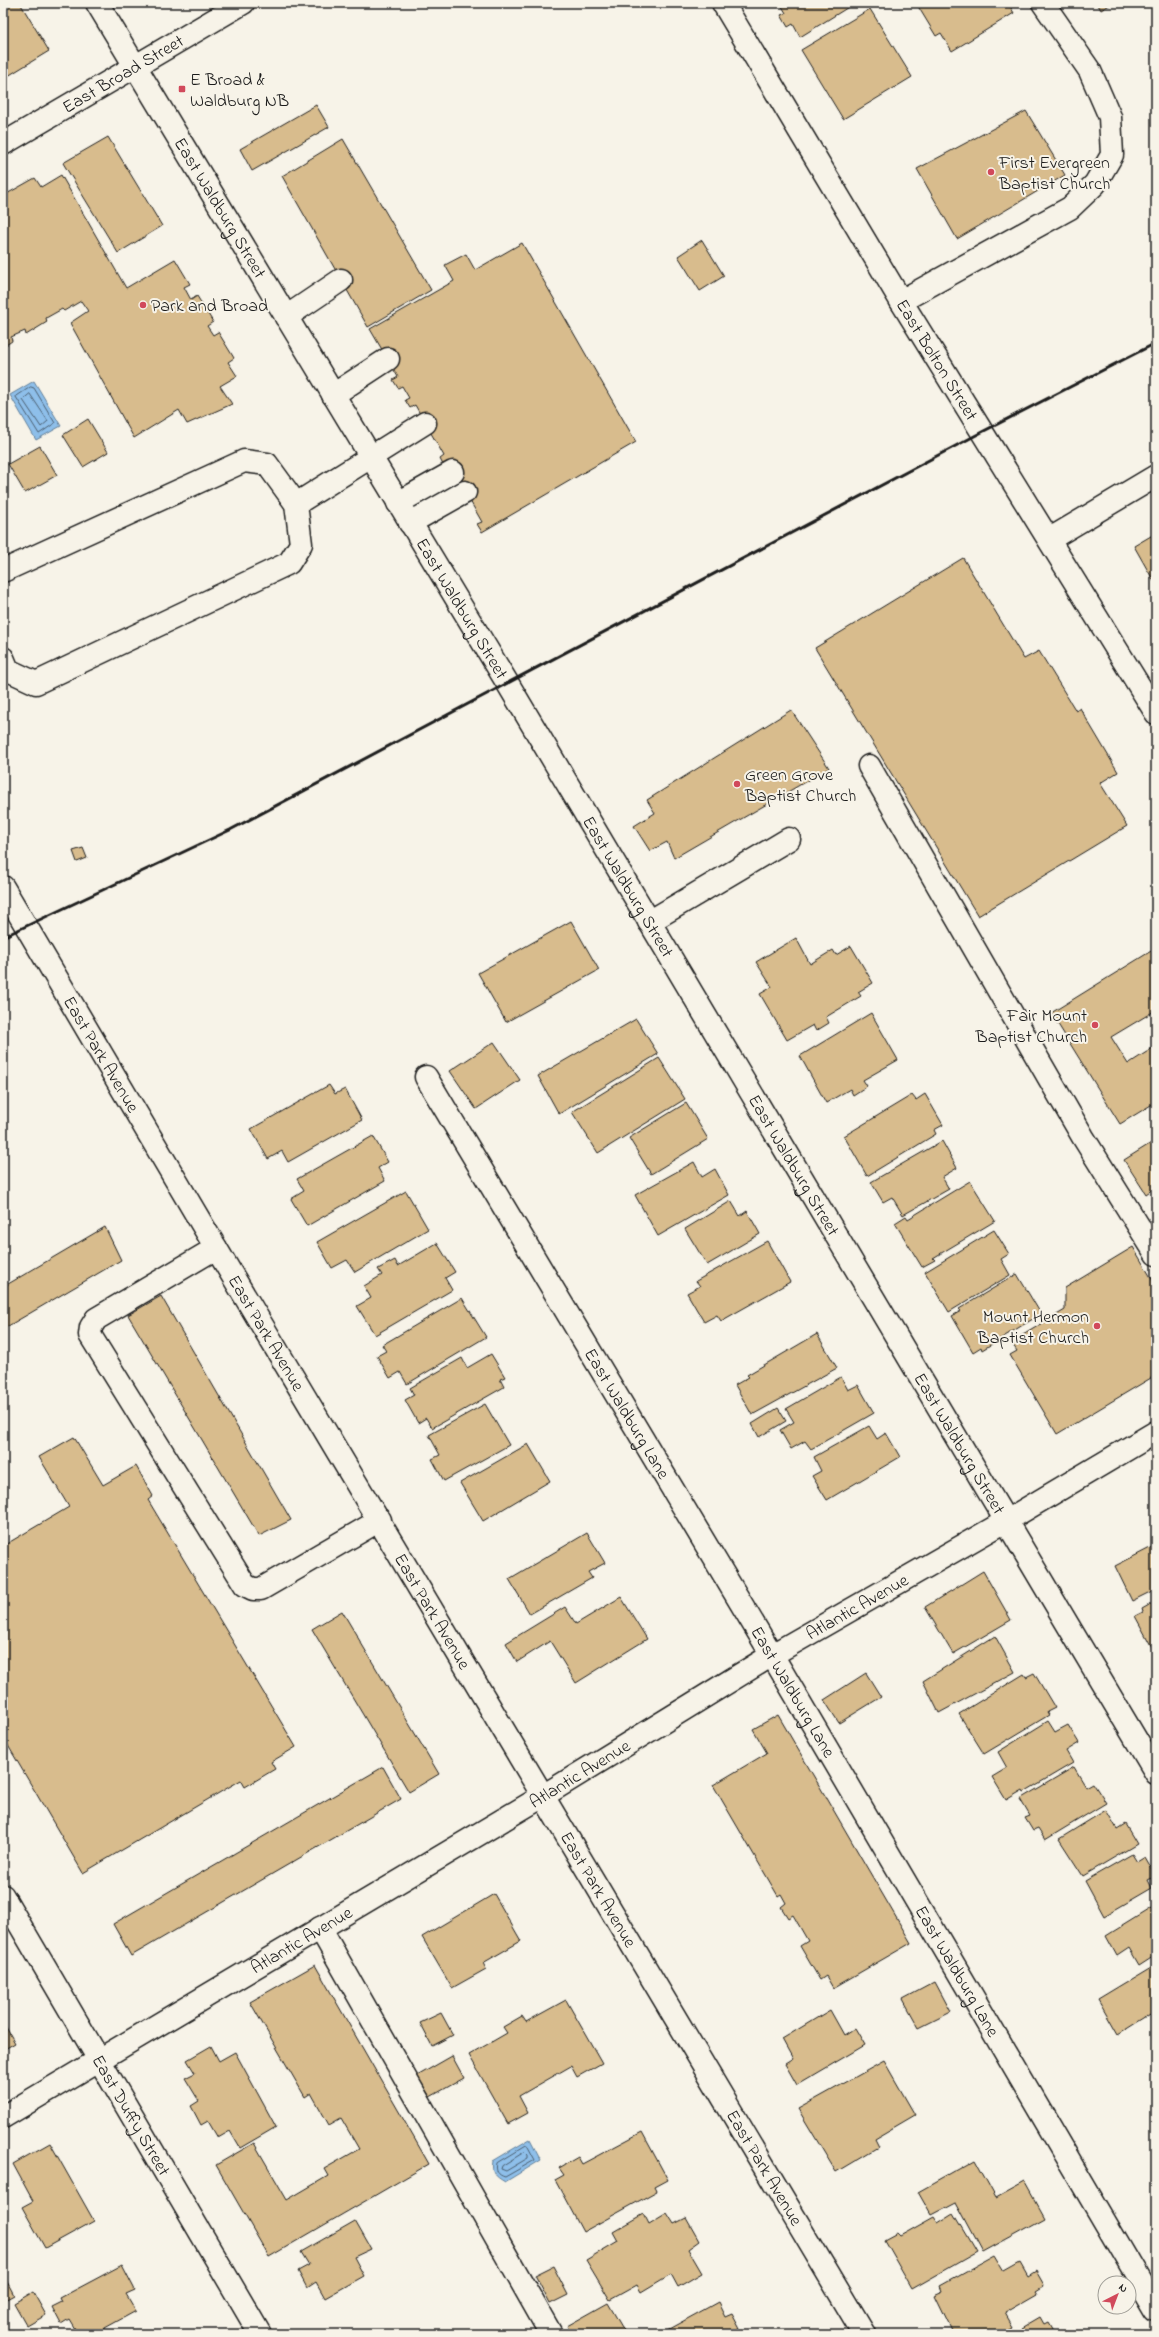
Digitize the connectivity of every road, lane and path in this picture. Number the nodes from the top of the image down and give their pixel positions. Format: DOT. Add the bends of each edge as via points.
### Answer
graph roads {
  1 [pos="97,3"];
  2 [pos="243,3"];
  3 [pos="723,3"];
  4 [pos="1043,3"];
  5 [pos="134,67"];
  6 [pos="3,144"];
  7 [pos="342,280"];
  8 [pos="901,301"];
  9 [pos="286,317"];
  10 [pos="388,359"];
  11 [pos="333,395"];
  12 [pos="425,423"];
  13 [pos="370,456"];
  14 [pos="453,472"];
  15 [pos="1156,476"];
  16 [pos="465,492"];
  17 [pos="398,503"];
  18 [pos="296,504"];
  19 [pos="410,523"];
  20 [pos="1050,539"];
  21 [pos="3,570"];
  22 [pos="3,658"];
  23 [pos="1156,713"];
  24 [pos="869,766"];
  25 [pos="789,839"];
  26 [pos="3,887"];
  27 [pos="649,922"];
  28 [pos="426,1077"];
  29 [pos="216,1248"];
  30 [pos="1156,1254"];
  31 [pos="1156,1432"];
  32 [pos="380,1520"];
  33 [pos="1006,1521"];
  34 [pos="772,1655"];
  35 [pos="1156,1773"];
  36 [pos="543,1796"];
  37 [pos="3,1896"];
  38 [pos="320,1928"];
  39 [pos="99,2059"];
  40 [pos="3,2117"];
  41 [pos="1156,2310"];
  42 [pos="260,2334"];
  43 [pos="550,2334"];
  44 [pos="864,2334"];
  1 -- 5 [label="street, East Waldburg Street"];
  2 -- 5 [label="street, East Broad Street"];
  3 -- 8 [label="street, East Bolton Street"];
  4 -- 8 [label="street" via="1090,71 1110,117 1112,155 1095,184 1070,208"];
  5 -- 6 [label="street, East Broad Street"];
  5 -- 9 [label="street, East Waldburg Street"];
  7 -- 9 [label="street"];
  8 -- 20 [label="street, East Bolton Street"];
  9 -- 11 [label="street, East Waldburg Street"];
  10 -- 11 [label="street"];
  11 -- 13 [label="street, East Waldburg Street"];
  12 -- 13 [label="street"];
  13 -- 17 [label="street, East Waldburg Street"];
  13 -- 18 [label="street"];
  14 -- 17 [label="street"];
  15 -- 20 [label="street"];
  16 -- 19 [label="street"];
  17 -- 19 [label="street, East Waldburg Street"];
  18 -- 21 [label="street" via="267,464 244,461"];
  18 -- 22 [label="street" via="301,544 289,563 36,683 8,670"];
  19 -- 27 [label="street, East Waldburg Street"];
  20 -- 23 [label="street, East Bolton Street"];
  24 -- 30 [label="street" via="1082,1136"];
  25 -- 27 [label="street"];
  26 -- 29 [label="street, East Park Avenue"];
  27 -- 33 [label="street, East Waldburg Street"];
  28 -- 34 [label="street, East Waldburg Lane"];
  29 -- 32 [label="street, East Park Avenue"];
  29 -- 32 [label="street" via="96,1319 90,1335 245,1585 262,1590"];
  31 -- 33 [label="street, Atlantic Avenue"];
  32 -- 36 [label="street, East Park Avenue"];
  33 -- 34 [label="street, Atlantic Avenue"];
  33 -- 35 [label="street, East Waldburg Street"];
  34 -- 36 [label="street, Atlantic Avenue"];
  34 -- 41 [label="street, East Waldburg Lane"];
  36 -- 38 [label="street, Atlantic Avenue"];
  36 -- 44 [label="street, East Park Avenue"];
  37 -- 39 [label="street, East Duffy Street"];
  38 -- 39 [label="street, Atlantic Avenue"];
  38 -- 43 [label="street"];
  39 -- 40 [label="street, Atlantic Avenue"];
  39 -- 42 [label="street, East Duffy Street"];
}
